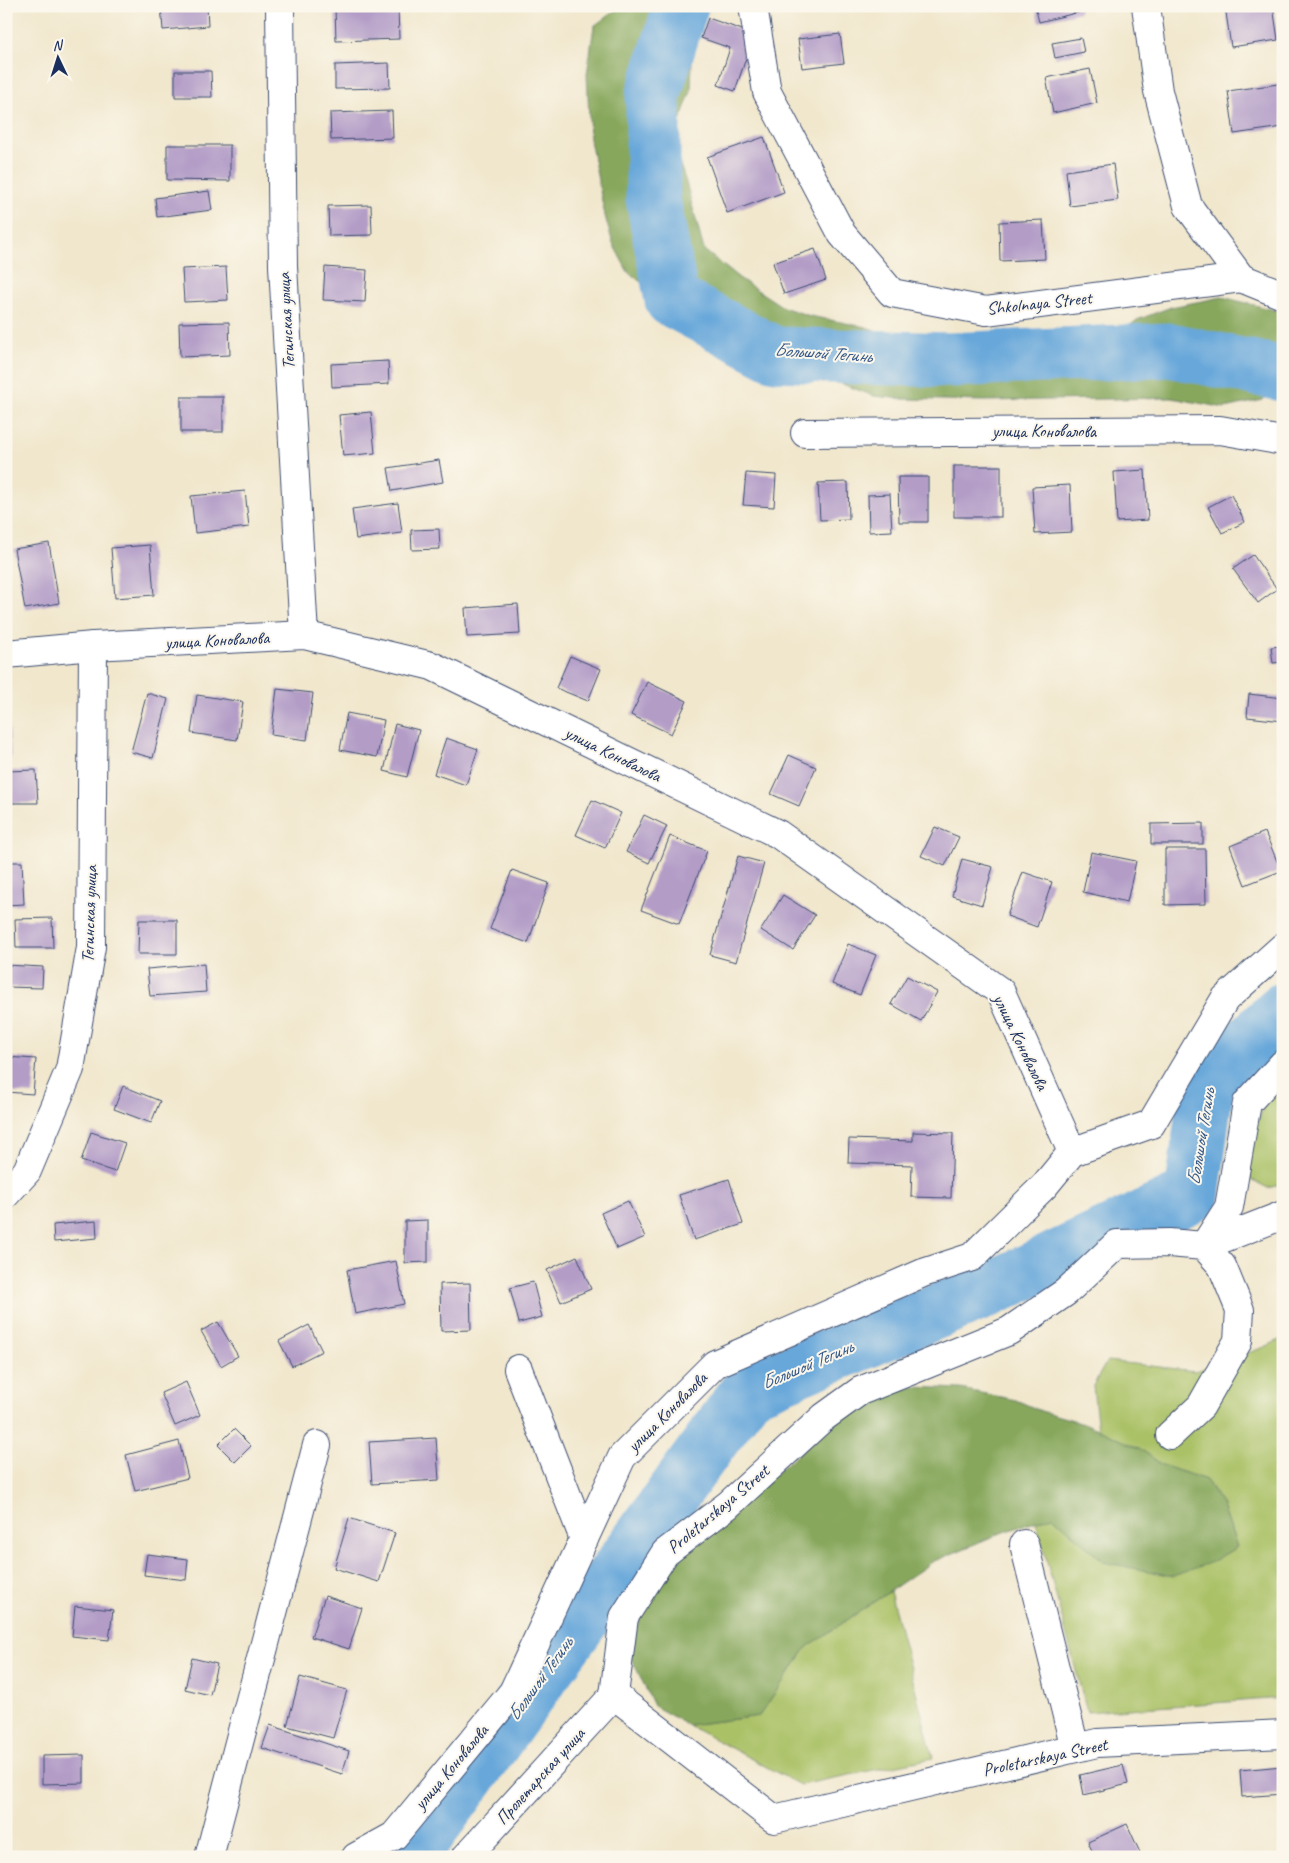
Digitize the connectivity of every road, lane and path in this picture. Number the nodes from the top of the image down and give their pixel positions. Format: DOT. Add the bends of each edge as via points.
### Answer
graph roads {
  1 [pos="280,6"];
  2 [pos="753,6"];
  3 [pos="1146,6"];
  4 [pos="1241,278"];
  5 [pos="1283,295"];
  6 [pos="805,433"];
  7 [pos="1283,441"];
  8 [pos="304,635"];
  9 [pos="93,646"];
  10 [pos="6,654"];
  11 [pos="1283,947"];
  12 [pos="1283,1064"];
  13 [pos="1072,1152"];
  14 [pos="17,1168"];
  15 [pos="6,1194"];
  16 [pos="1274,1218"];
  17 [pos="1204,1246"];
  18 [pos="518,1369"];
  19 [pos="1170,1435"];
  20 [pos="317,1445"];
  21 [pos="584,1539"];
  22 [pos="1024,1544"];
  23 [pos="614,1695"];
  24 [pos="1283,1734"];
  25 [pos="1075,1748"];
  26 [pos="208,1857"];
  27 [pos="356,1857"];
  28 [pos="466,1857"];
  1 -- 8 [label="street, Тегинская улица" via="283,266"];
  2 -- 4 [label="street, Shkolnaya Street" via="767,92 842,234 892,293 986,311"];
  3 -- 4 [label="street" via="1158,91 1188,206"];
  4 -- 5 [label="street, Shkolnaya Street"];
  6 -- 7 [label="street, улица Коновалова" via="1220,430"];
  8 -- 9 [label="street, улица Коновалова"];
  8 -- 13 [label="street, улица Коновалова" via="432,666 778,834 1000,992"];
  9 -- 10 [label="street, улица Коновалова"];
  9 -- 14 [label="street, Тегинская улица" via="91,947 70,1069"];
  11 -- 13 [label="street" via="1225,999 1152,1124"];
  12 -- 17 [label="street" via="1247,1103 1228,1207"];
  13 -- 21 [label="street, улица Коновалова" via="1045,1185 972,1256 923,1273 715,1364 622,1457"];
  14 -- 15 [label="street, Тегинская улица"];
  16 -- 17 [label="street"];
  17 -- 19 [label="street" via="1222,1266 1240,1310 1238,1341 1201,1406"];
  17 -- 23 [label="street, Proletarskaya Street" via="1117,1244 1066,1292 1009,1331 860,1391 824,1417 728,1505 665,1553 624,1617"];
  18 -- 21 [label="street"];
  20 -- 26 [label="street"];
  21 -- 27 [label="street, улица Коновалова" via="513,1692 394,1836"];
  22 -- 25 [label="street"];
  23 -- 25 [label="street, Proletarskaya Street" via="774,1819"];
  23 -- 28 [label="street, Пролетарская улица"];
  24 -- 25 [label="street, Proletarskaya Street" via="1097,1743"];
}
